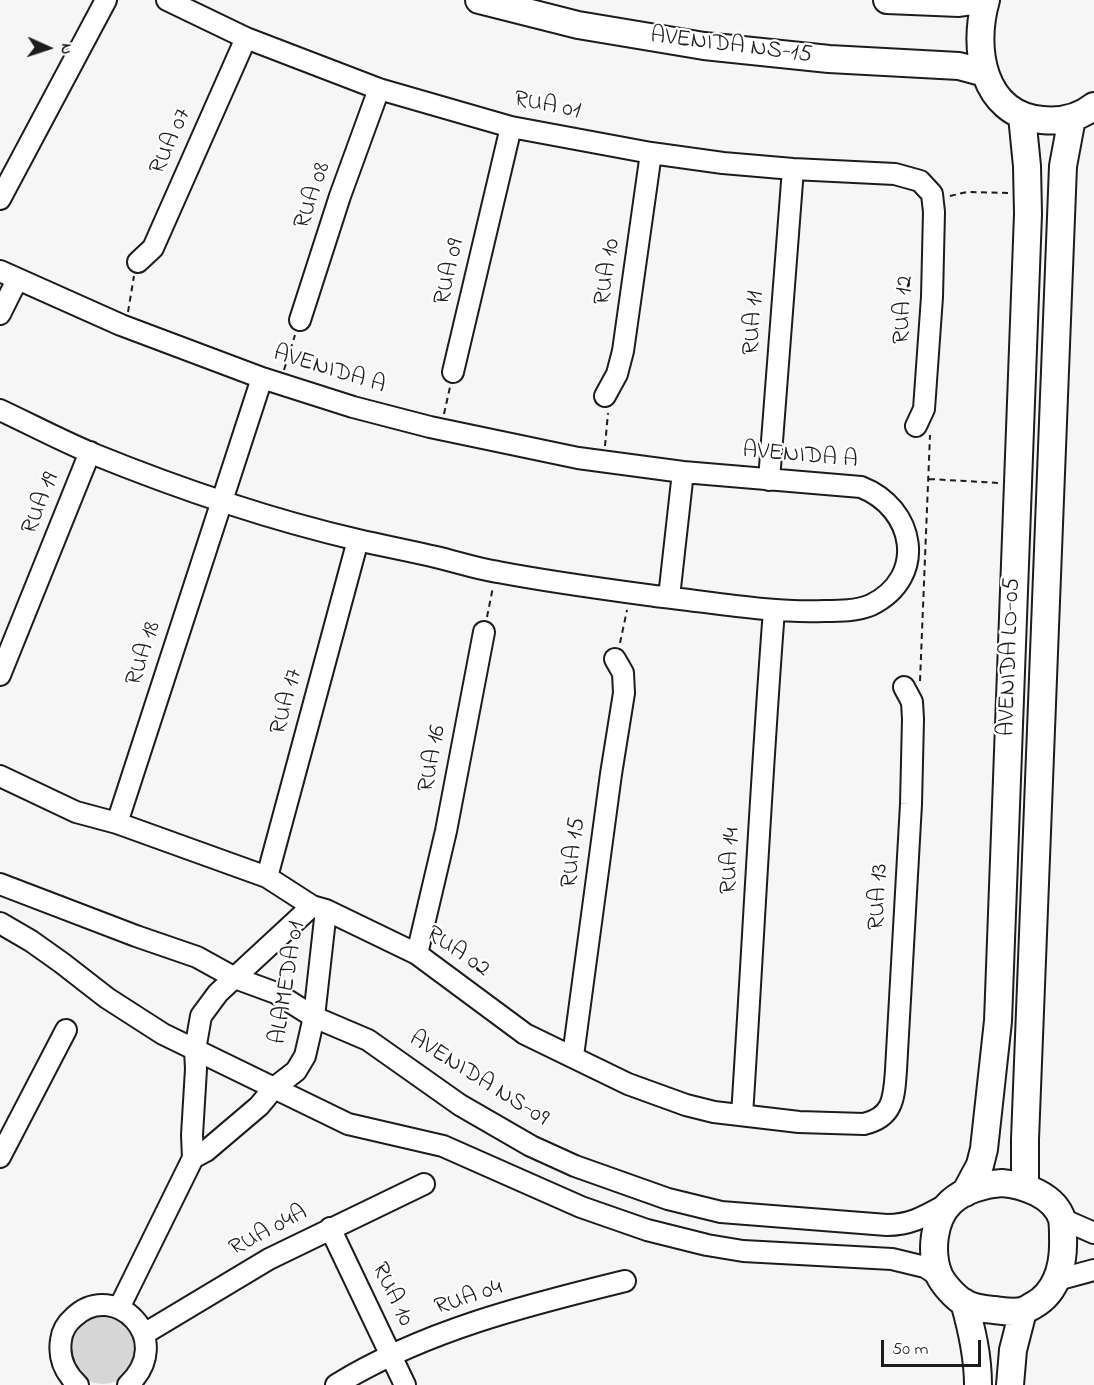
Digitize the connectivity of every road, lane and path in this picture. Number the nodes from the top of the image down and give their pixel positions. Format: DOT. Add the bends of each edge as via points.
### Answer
graph roads {
  1 [pos="106,0"];
  2 [pos="167,0"];
  3 [pos="479,0"];
  4 [pos="887,0"];
  5 [pos="980,0"];
  6 [pos="986,0"];
  7 [pos="246,38"];
  8 [pos="985,73"];
  9 [pos="379,89"];
  10 [pos="1094,105"];
  11 [pos="1022,116"];
  12 [pos="1072,118"];
  13 [pos="511,127"];
  14 [pos="651,153"];
  15 [pos="793,169"];
  16 [pos="1028,195"];
  17 [pos="933,199"];
  18 [pos="0,200"];
  19 [pos="138,262"];
  20 [pos="8,276"];
  21 [pos="0,314"];
  22 [pos="300,320"];
  23 [pos="121,325"];
  24 [pos="453,372"];
  25 [pos="271,381"];
  26 [pos="606,396"];
  27 [pos="0,410"];
  28 [pos="918,422"];
  29 [pos="440,429"];
  30 [pos="90,452"];
  31 [pos="604,461"];
  32 [pos="683,472"];
  33 [pos="929,479"];
  34 [pos="769,480"];
  35 [pos="1018,484"];
  36 [pos="222,501"];
  37 [pos="358,540"];
  38 [pos="496,572"];
  39 [pos="630,592"];
  40 [pos="669,597"];
  41 [pos="774,610"];
  42 [pos="484,632"];
  43 [pos="615,659"];
  44 [pos="0,675"];
  45 [pos="904,687"];
  46 [pos="912,706"];
  47 [pos="0,777"];
  48 [pos="117,823"];
  49 [pos="267,877"];
  50 [pos="0,884"];
  51 [pos="319,908"];
  52 [pos="0,923"];
  53 [pos="417,954"];
  54 [pos="235,978"];
  55 [pos="314,1017"];
  56 [pos="66,1030"];
  57 [pos="195,1050"];
  58 [pos="573,1056"];
  59 [pos="274,1088"];
  60 [pos="888,1110"];
  61 [pos="742,1115"];
  62 [pos="0,1157"];
  63 [pos="193,1158"];
  64 [pos="424,1184"];
  65 [pos="1025,1187"];
  66 [pos="957,1198"];
  67 [pos="1062,1220"];
  68 [pos="330,1228"];
  69 [pos="1094,1233"];
  70 [pos="1094,1270"];
  71 [pos="939,1276"];
  72 [pos="1057,1280"];
  73 [pos="625,1281"];
  74 [pos="964,1302"];
  75 [pos="119,1308"];
  76 [pos="1023,1311"];
  77 [pos="144,1334"];
  78 [pos="391,1356"];
  79 [pos="68,1382"];
  80 [pos="128,1385"];
  81 [pos="336,1385"];
  82 [pos="405,1385"];
  83 [pos="978,1385"];
  84 [pos="1010,1385"];
  1 -- 18 [label="street"];
  2 -- 7 [label="street, RUA 01"];
  3 -- 8 [label="main road, AVENIDA NS-15" via="578,25 704,46 829,59 959,66"];
  4 -- 5 [label="main road"];
  6 -- 8 [label="main road" via="980,38"];
  7 -- 9 [label="street, RUA 01"];
  7 -- 19 [label="street, RUA 07" via="153,248"];
  8 -- 11 [label="main road" via="999,98"];
  9 -- 13 [label="street, RUA 01"];
  9 -- 22 [label="street, RUA 08"];
  10 -- 12 [label="main road"];
  11 -- 12 [label="main road" via="1048,121"];
  11 -- 16 [label="main road, AVENIDA LO-05"];
  12 -- 65 [label="main road, AVENIDA LO-05" via="1063,166"];
  13 -- 14 [label="street, RUA 01"];
  13 -- 24 [label="street, RUA 09"];
  14 -- 15 [label="street, RUA 01"];
  14 -- 26 [label="street, RUA 10" via="622,351"];
  15 -- 17 [label="street, RUA 01" via="901,175 920,181"];
  15 -- 34 [label="street, RUA 11"];
  16 -- 17 [label="path" via="967,192"];
  16 -- 35 [label="main road, AVENIDA LO-05"];
  17 -- 28 [label="street, RUA 12" via="932,297 924,410"];
  19 -- 23 [label="path" via="130,305"];
  20 -- 21 [label="street"];
  20 -- 23 [label="street, AVENIDA A"];
  22 -- 25 [label="path"];
  23 -- 25 [label="street, AVENIDA A"];
  24 -- 29 [label="path"];
  25 -- 29 [label="street, AVENIDA A"];
  25 -- 36 [label="street, RUA 18"];
  26 -- 31 [label="path"];
  27 -- 30 [label="street, AVENIDA A"];
  28 -- 33 [label="path" via="927,426 931,438"];
  29 -- 31 [label="street, AVENIDA A"];
  30 -- 36 [label="street, AVENIDA A"];
  30 -- 44 [label="street, RUA 19"];
  31 -- 32 [label="street, AVENIDA A"];
  32 -- 34 [label="street, AVENIDA A"];
  32 -- 40 [label="street"];
  33 -- 35 [label="path"];
  33 -- 46 [label="path" via="920,681"];
  34 -- 41 [label="street, AVENIDA A" via="869,490 882,497 897,514 909,549 896,584 869,606 822,612"];
  35 -- 66 [label="main road, AVENIDA LO-05" via="998,1022 984,1149 980,1165"];
  36 -- 37 [label="street, AVENIDA A"];
  36 -- 48 [label="street, RUA 18"];
  37 -- 38 [label="street, AVENIDA A"];
  37 -- 49 [label="street, RUA 17"];
  38 -- 39 [label="street, AVENIDA A"];
  38 -- 42 [label="path"];
  39 -- 40 [label="street, AVENIDA A"];
  39 -- 43 [label="path"];
  40 -- 41 [label="street, AVENIDA A"];
  41 -- 61 [label="street, RUA 14"];
  42 -- 53 [label="street, RUA 16" via="446,831"];
  43 -- 58 [label="street, RUA 15" via="623,673 624,693"];
  45 -- 46 [label="street, RUA 13"];
  46 -- 60 [label="street, RUA 13" via="911,804 896,1070"];
  47 -- 48 [label="street, RUA 02" via="76,812"];
  48 -- 49 [label="street, RUA 02"];
  49 -- 51 [label="street, RUA 02"];
  50 -- 54 [label="street, AVENIDA NS-09" via="197,957"];
  51 -- 53 [label="street, RUA 02"];
  51 -- 54 [label="street, ALAMEDA 01"];
  51 -- 55 [label="street, ALAMEDA 01"];
  52 -- 57 [label="street" via="129,1013"];
  53 -- 58 [label="street, RUA 02" via="525,1034"];
  54 -- 55 [label="street, AVENIDA NS-09" via="276,993"];
  54 -- 57 [label="street, ALAMEDA 01" via="205,1008"];
  55 -- 59 [label="street, ALAMEDA 01" via="301,1063"];
  55 -- 66 [label="street, AVENIDA NS-09" via="368,1040 460,1105 531,1146 668,1199 721,1212 902,1226"];
  56 -- 62 [label="street"];
  57 -- 59 [label="street"];
  57 -- 63 [label="street, ALAMEDA 01"];
  58 -- 61 [label="street, RUA 02" via="627,1084 677,1102"];
  59 -- 63 [label="street, ALAMEDA 01" via="227,1134"];
  59 -- 71 [label="street" via="348,1124 454,1150 570,1202 647,1230 743,1251 892,1259 924,1267"];
  60 -- 61 [label="street, RUA 02" via="874,1121 856,1124"];
  63 -- 75 [label="street, ALAMEDA 01"];
  64 -- 68 [label="street, RUA 04A"];
  65 -- 66 [label="main road" via="993,1184"];
  65 -- 67 [label="main road" via="1051,1202"];
  66 -- 71 [label="main road" via="937,1227 934,1254"];
  67 -- 69 [label="street"];
  67 -- 72 [label="main road" via="1063,1250"];
  68 -- 77 [label="street, RUA 04A" via="269,1259"];
  68 -- 78 [label="street, RUA 10"];
  70 -- 72 [label="street"];
  71 -- 74 [label="main road"];
  72 -- 76 [label="main road" via="1039,1302"];
  73 -- 78 [label="street, RUA 04" via="444,1333"];
  74 -- 76 [label="main road" via="979,1308"];
  74 -- 83 [label="main road" via="974,1335"];
  75 -- 77 [label="street" via="138,1323"];
  75 -- 79 [label="street" via="91,1307 68,1323 59,1349"];
  76 -- 84 [label="main road"];
  77 -- 80 [label="street" via="144,1363"];
  78 -- 81 [label="street, RUA 04"];
  78 -- 82 [label="street, RUA 10"];
}
